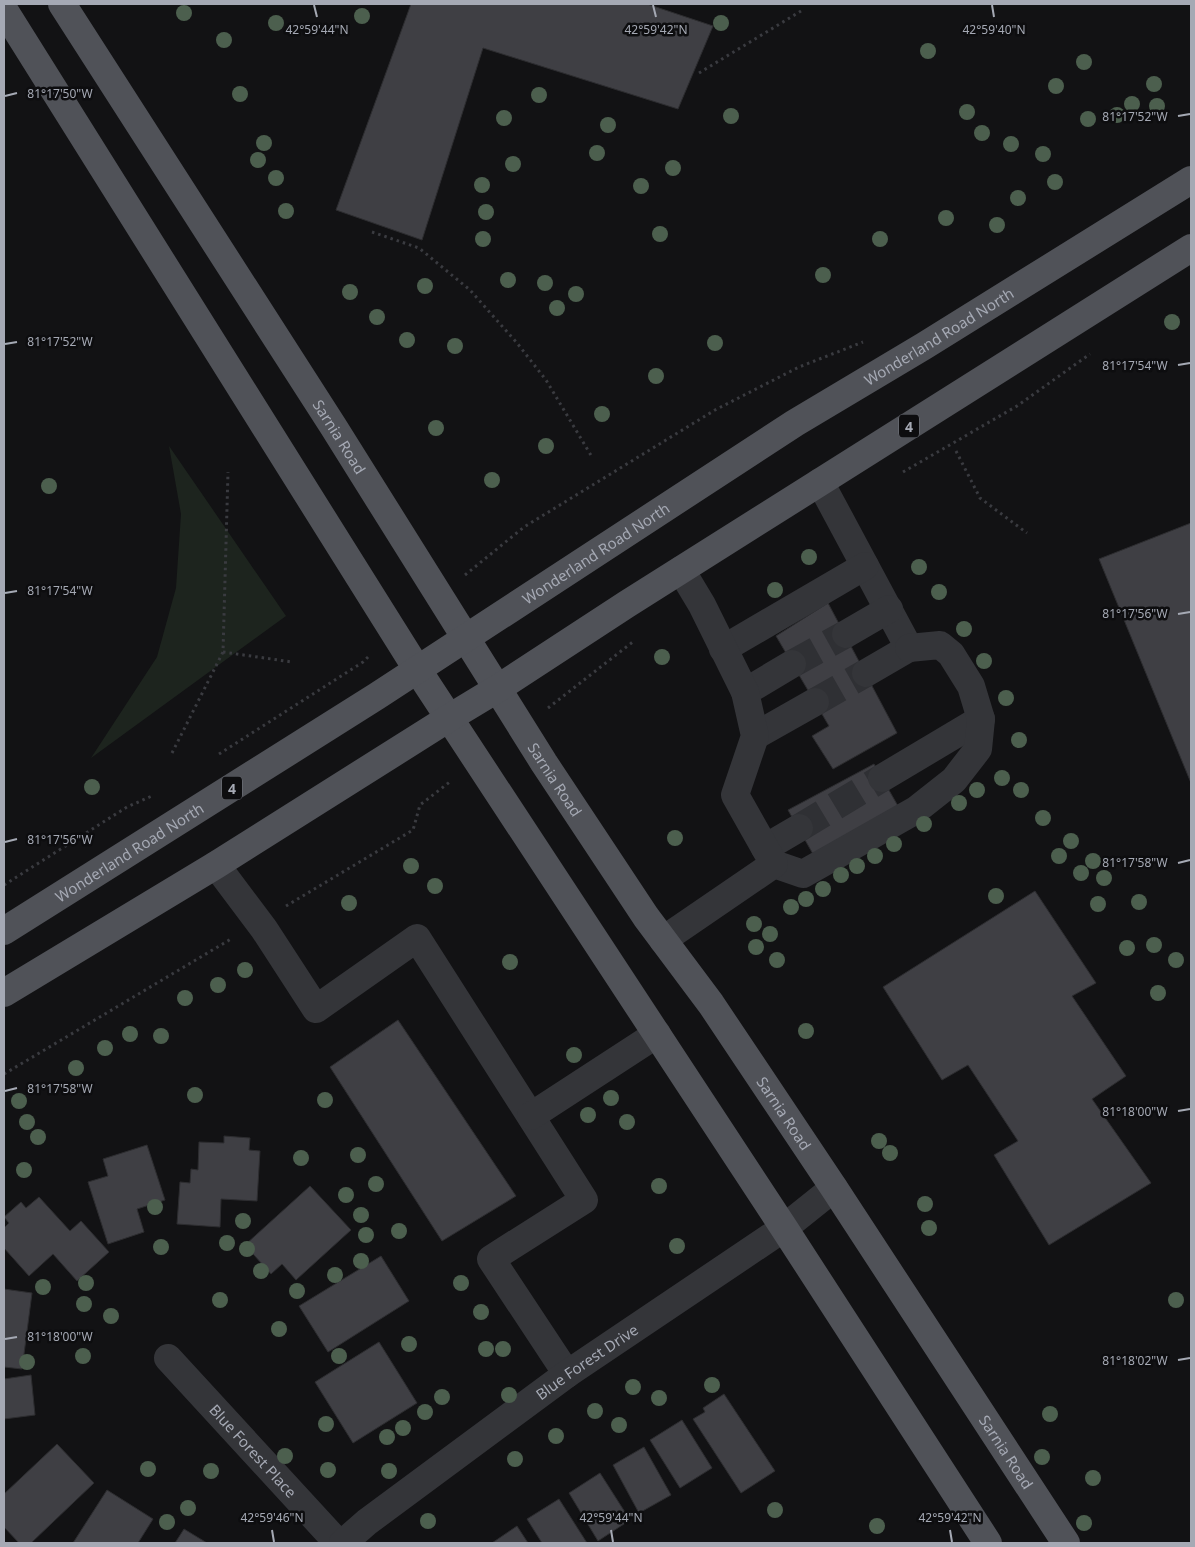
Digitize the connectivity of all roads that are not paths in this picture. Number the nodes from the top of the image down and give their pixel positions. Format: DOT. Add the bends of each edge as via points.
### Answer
graph roads {
  1 [pos="62,4"];
  2 [pos="4,10"];
  3 [pos="1191,180"];
  4 [pos="1191,248"];
  5 [pos="820,482"];
  6 [pos="865,566"];
  7 [pos="681,570"];
  8 [pos="889,609"];
  9 [pos="846,634"];
  10 [pos="466,638"];
  11 [pos="723,648"];
  12 [pos="909,648"];
  13 [pos="792,664"];
  14 [pos="417,669"];
  15 [pos="866,673"];
  16 [pos="497,689"];
  17 [pos="745,692"];
  18 [pos="815,702"];
  19 [pos="449,718"];
  20 [pos="981,719"];
  21 [pos="755,736"];
  22 [pos="882,778"];
  23 [pos="799,828"];
  24 [pos="769,856"];
  25 [pos="216,865"];
  26 [pos="4,931"];
  27 [pos="663,940"];
  28 [pos="4,993"];
  29 [pos="657,1034"];
  30 [pos="531,1116"];
  31 [pos="834,1188"];
  32 [pos="784,1228"];
  33 [pos="168,1358"];
  34 [pos="567,1374"];
  35 [pos="338,1543"];
  36 [pos="343,1543"];
  37 [pos="988,1543"];
  38 [pos="1066,1543"];
  1 -- 10 [label="main road, Sarnia Road"];
  2 -- 14 [label="main road"];
  3 -- 10 [label="main road, Wonderland Road North / 4" via="796,423"];
  4 -- 5 [label="main road, 4"];
  5 -- 6 [label="street"];
  5 -- 7 [label="main road, 4"];
  6 -- 8 [label="street"];
  6 -- 11 [label="street"];
  7 -- 11 [label="street"];
  7 -- 16 [label="main road, 4"];
  8 -- 9 [label="street"];
  8 -- 12 [label="street"];
  10 -- 14 [label="main road, Wonderland Road North / 4"];
  10 -- 16 [label="main road, Sarnia Road"];
  11 -- 17 [label="street"];
  12 -- 15 [label="street"];
  12 -- 20 [label="street" via="940,645 951,654 971,686"];
  13 -- 17 [label="street"];
  14 -- 19 [label="main road"];
  14 -- 26 [label="main road, Wonderland Road North / 4"];
  16 -- 19 [label="main road, 4"];
  16 -- 27 [label="main road, Sarnia Road"];
  17 -- 21 [label="street"];
  18 -- 21 [label="street"];
  19 -- 25 [label="main road, 4"];
  19 -- 29 [label="main road"];
  20 -- 22 [label="street"];
  20 -- 24 [label="street" via="978,748 954,780 916,810 803,874"];
  21 -- 24 [label="street" via="735,795"];
  23 -- 24 [label="street"];
  24 -- 27 [label="street"];
  25 -- 28 [label="main road, 4"];
  25 -- 30 [label="street" via="259,922 316,1009 417,938"];
  27 -- 31 [label="main road, Sarnia Road" via="711,1004"];
  29 -- 30 [label="street"];
  29 -- 32 [label="main road"];
  30 -- 34 [label="street" via="584,1200 491,1259"];
  31 -- 32 [label="street, Blue Forest Drive"];
  31 -- 38 [label="main road, Sarnia Road"];
  32 -- 34 [label="street, Blue Forest Drive"];
  32 -- 37 [label="main road"];
  33 -- 35 [label="street, Blue Forest Place"];
  34 -- 36 [label="street, Blue Forest Drive"];
}
